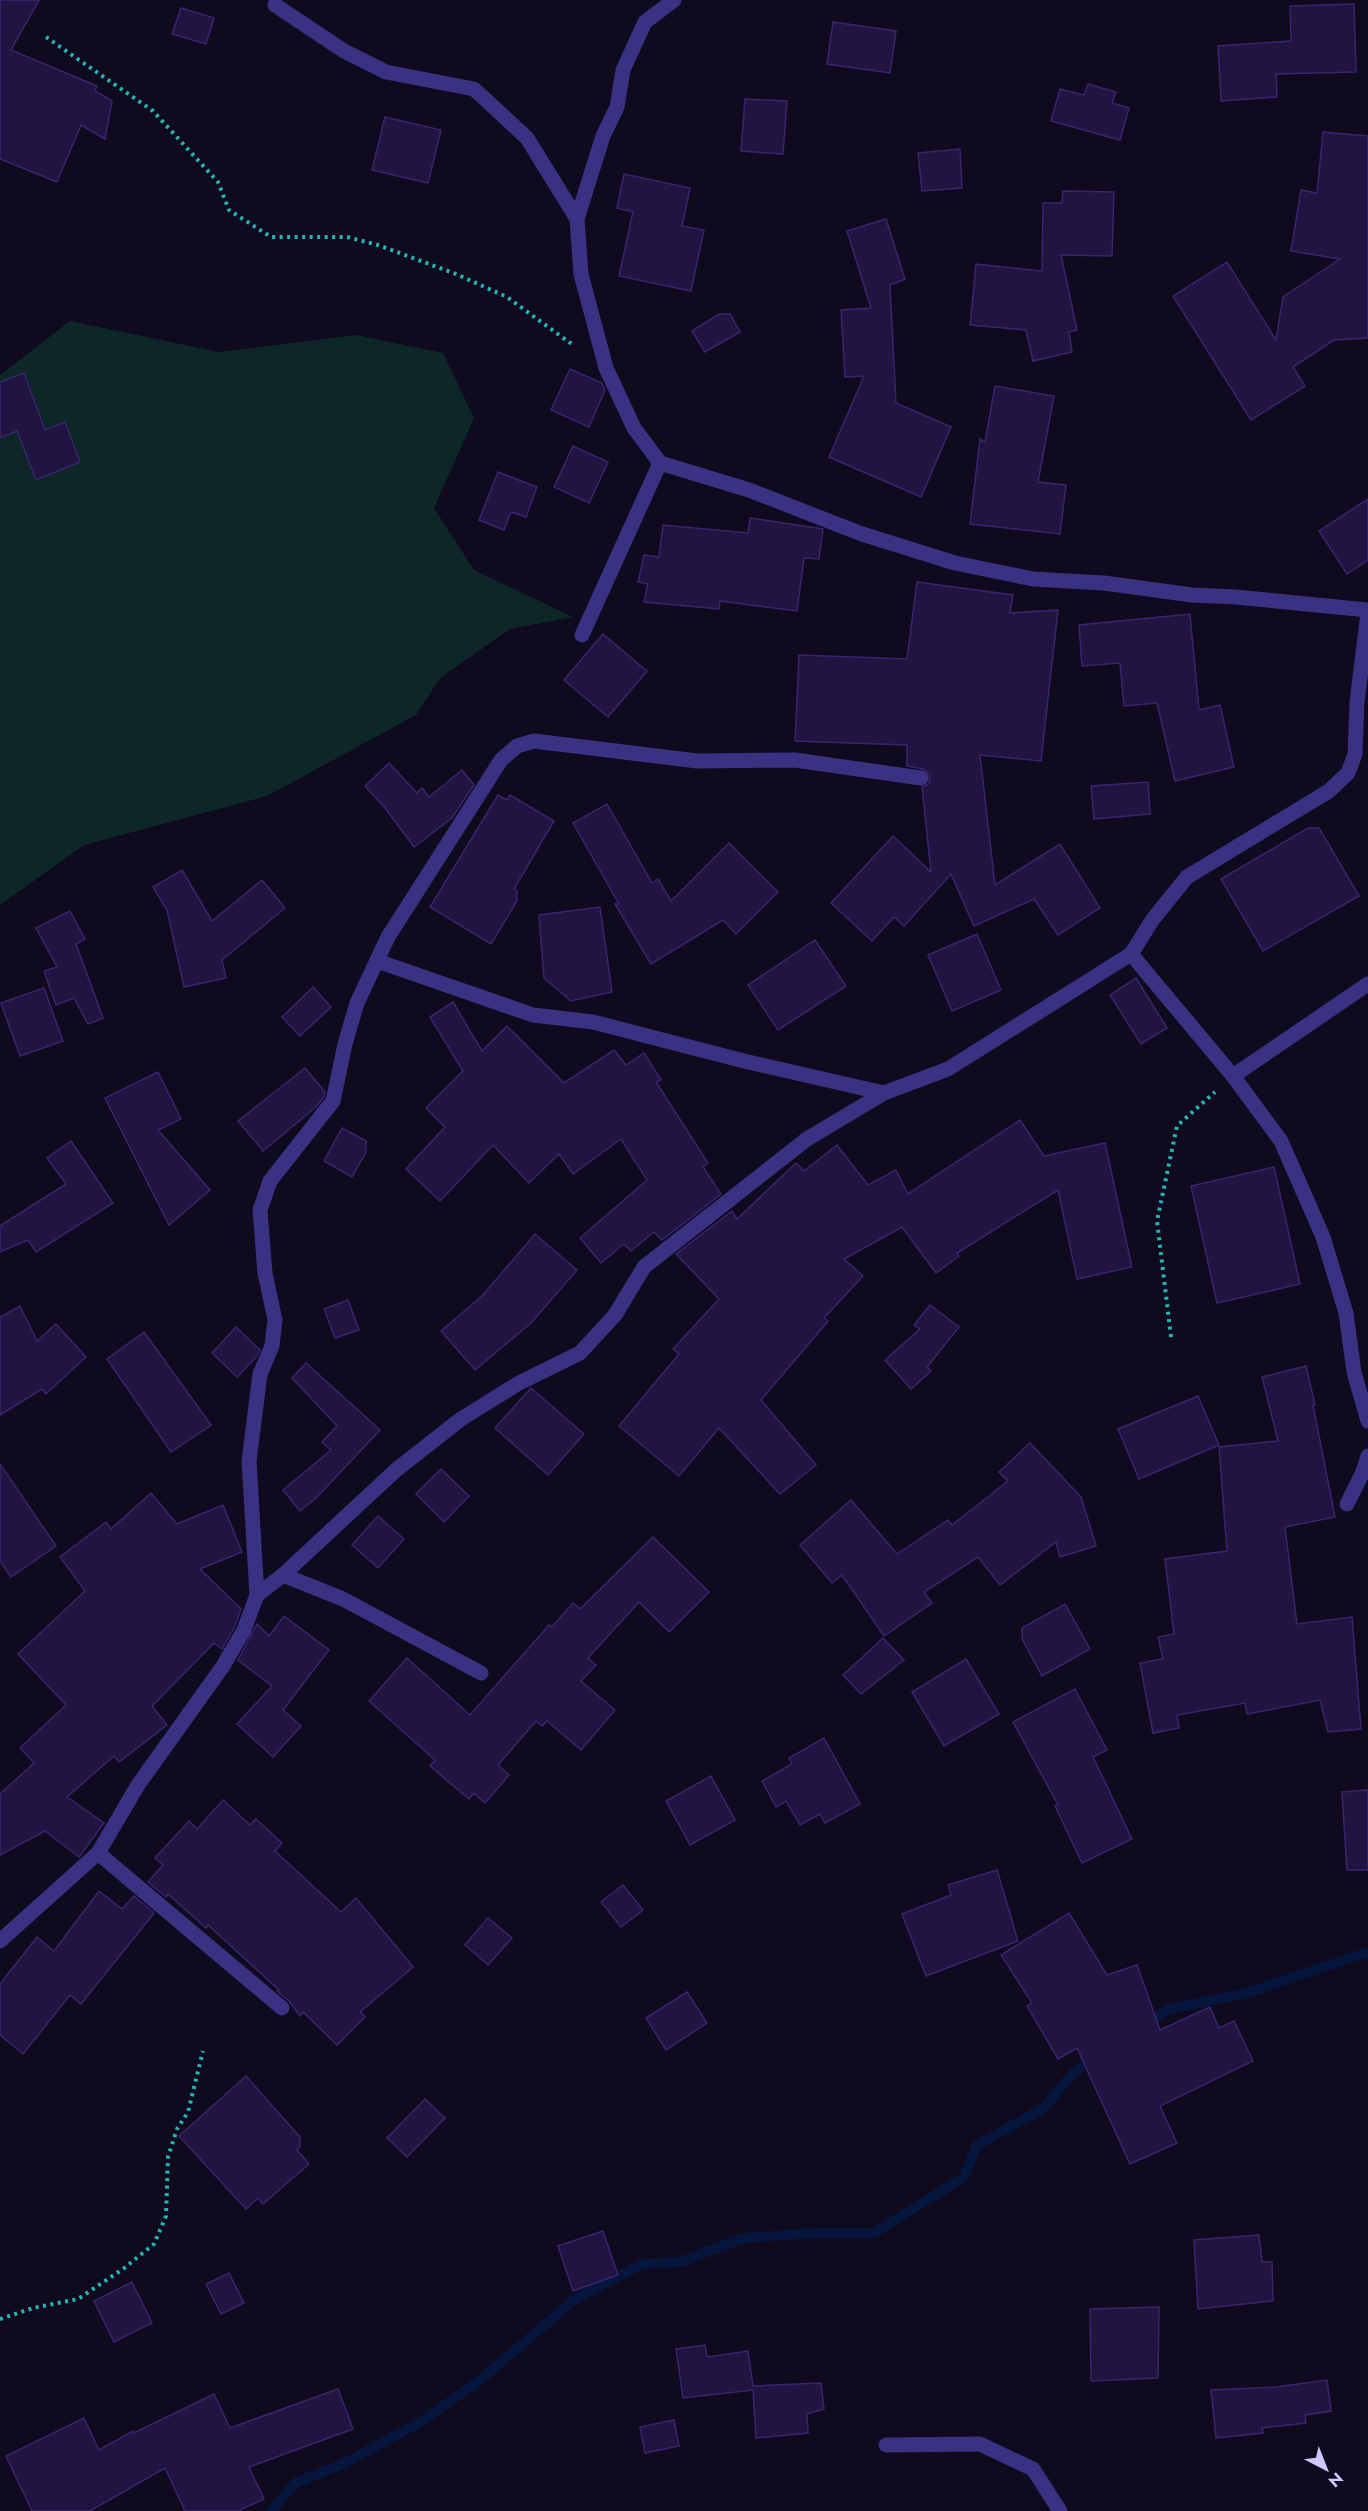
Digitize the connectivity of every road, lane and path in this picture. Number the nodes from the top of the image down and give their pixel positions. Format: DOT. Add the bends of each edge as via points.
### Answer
graph roads {
  1 [pos="674,0"];
  2 [pos="275,5"];
  3 [pos="46,37"];
  4 [pos="577,219"];
  5 [pos="606,368"];
  6 [pos="660,463"];
  7 [pos="1368,611"];
  8 [pos="582,635"];
  9 [pos="921,778"];
  10 [pos="1131,954"];
  11 [pos="377,961"];
  12 [pos="1368,984"];
  13 [pos="1233,1076"];
  14 [pos="884,1093"];
  15 [pos="1171,1337"];
  16 [pos="1368,1421"];
  17 [pos="1368,1456"];
  18 [pos="1347,1504"];
  19 [pos="283,1575"];
  20 [pos="257,1595"];
  21 [pos="481,1673"];
  22 [pos="98,1853"];
  23 [pos="0,1941"];
  24 [pos="282,2008"];
  25 [pos="203,2050"];
  26 [pos="0,2319"];
  27 [pos="886,2445"];
  28 [pos="1060,2511"];
  1 -- 4 [label="street" via="645,22 623,70 617,108 603,136"];
  2 -- 4 [label="street" via="344,51 386,72 474,89 527,138"];
  3 -- 5 [label="path" via="153,111 218,182 229,210 271,237 346,237 456,274 507,297"];
  4 -- 5 [label="street" via="581,274"];
  5 -- 6 [label="street" via="634,429"];
  6 -- 7 [label="street" via="749,490 862,534 955,563 1033,579"];
  6 -- 8 [label="street"];
  7 -- 10 [label="street" via="1355,754 1348,773 1329,791 1188,877 1153,918"];
  9 -- 11 [label="street" via="795,760 697,761 534,741 517,746 501,760 388,937"];
  10 -- 13 [label="street"];
  10 -- 14 [label="street" via="948,1069"];
  11 -- 14 [label="street" via="533,1015 593,1022"];
  11 -- 20 [label="street" via="357,1004 333,1101 270,1181 260,1210 264,1273 275,1320 272,1346 260,1374 249,1461"];
  12 -- 13 [label="street"];
  13 -- 15 [label="path" via="1178,1126 1157,1221"];
  13 -- 16 [label="street" via="1281,1141 1323,1237 1346,1313 1354,1372"];
  14 -- 19 [label="street" via="807,1139 644,1267 615,1315 580,1353 519,1383 461,1419 396,1470"];
  17 -- 18 [label="street"];
  19 -- 20 [label="street"];
  19 -- 21 [label="street" via="343,1599"];
  20 -- 22 [label="street" via="244,1630 223,1666 138,1785"];
  22 -- 23 [label="street"];
  22 -- 24 [label="street"];
  25 -- 26 [label="path" via="188,2112 177,2129 168,2157 166,2216 154,2244 78,2299"];
  27 -- 28 [label="street" via="980,2444 1033,2469"];
}
